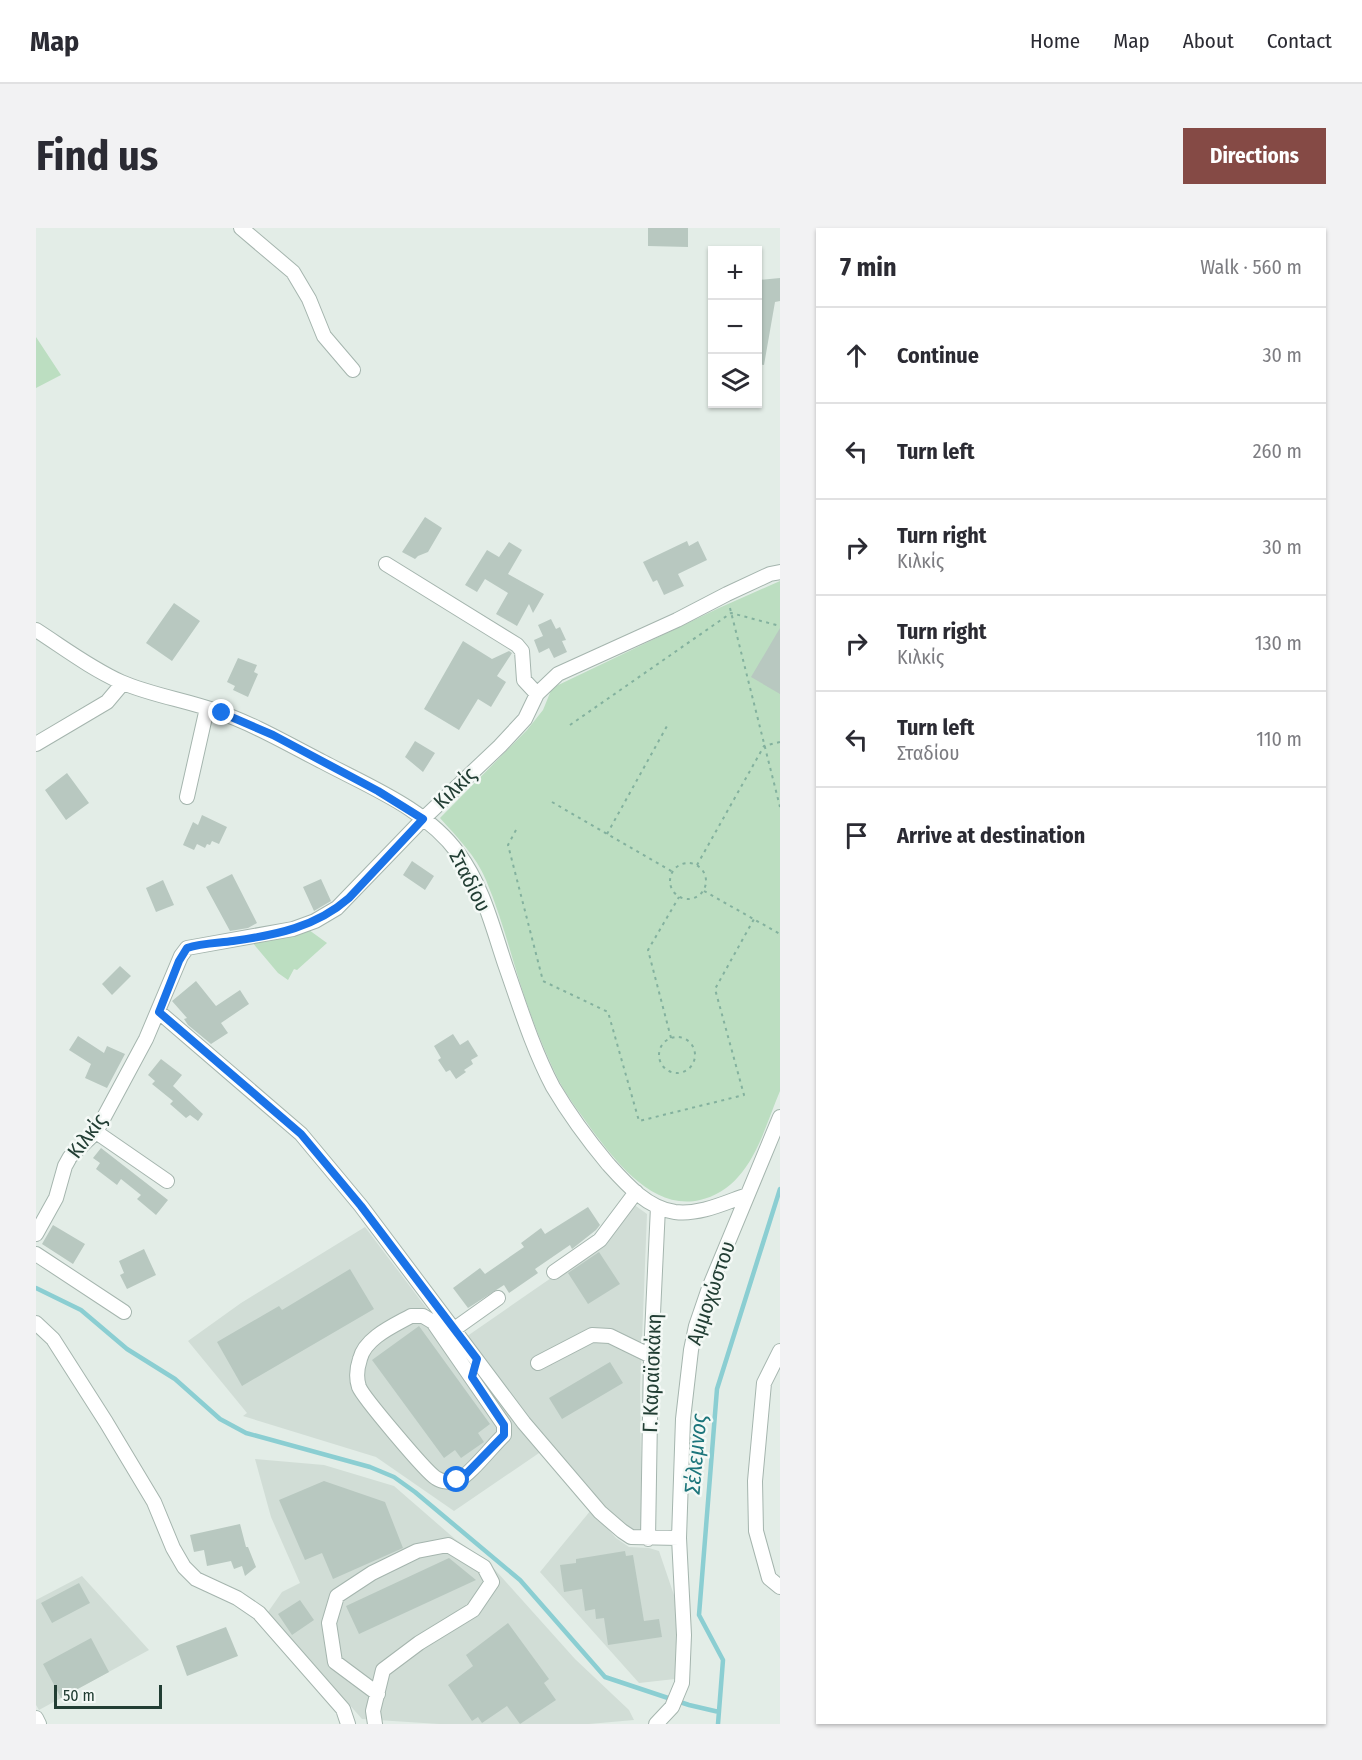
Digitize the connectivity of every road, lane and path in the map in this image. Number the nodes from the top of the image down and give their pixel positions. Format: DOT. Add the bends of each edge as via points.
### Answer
graph roads {
  1 [pos="241,228"];
  2 [pos="353,370"];
  3 [pos="386,564"];
  4 [pos="780,572"];
  5 [pos="727,594"];
  6 [pos="731,613"];
  7 [pos="780,626"];
  8 [pos="36,630"];
  9 [pos="123,683"];
  10 [pos="537,694"];
  11 [pos="207,708"];
  12 [pos="570,724"];
  13 [pos="668,726"];
  14 [pos="780,742"];
  15 [pos="36,744"];
  16 [pos="764,746"];
  17 [pos="187,796"];
  18 [pos="552,802"];
  19 [pos="780,807"];
  20 [pos="423,819"];
  21 [pos="516,830"];
  22 [pos="607,834"];
  23 [pos="696,865"];
  24 [pos="672,872"];
  25 [pos="704,891"];
  26 [pos="679,897"];
  27 [pos="754,919"];
  28 [pos="780,934"];
  29 [pos="159,1012"];
  30 [pos="672,1038"];
  31 [pos="780,1118"];
  32 [pos="96,1131"];
  33 [pos="167,1181"];
  34 [pos="636,1192"];
  35 [pos="747,1195"];
  36 [pos="658,1208"];
  37 [pos="36,1234"];
  38 [pos="36,1254"];
  39 [pos="555,1272"];
  40 [pos="498,1298"];
  41 [pos="124,1312"];
  42 [pos="36,1323"];
  43 [pos="453,1330"];
  44 [pos="780,1351"];
  45 [pos="651,1356"];
  46 [pos="477,1359"];
  47 [pos="538,1363"];
  48 [pos="472,1377"];
  49 [pos="680,1538"];
  50 [pos="648,1539"];
  51 [pos="780,1587"];
  52 [pos="378,1694"];
  53 [pos="36,1718"];
  54 [pos="39,1724"];
  55 [pos="348,1724"];
  56 [pos="375,1724"];
  57 [pos="656,1724"];
  1 -- 2 [label="street" via="293,272 324,336"];
  3 -- 10 [label="street" via="517,645 522,651 524,680"];
  4 -- 5 [label="street, Κιλκίς"];
  5 -- 6 [label="path"];
  5 -- 10 [label="street, Κιλκίς" via="558,674"];
  6 -- 7 [label="path"];
  6 -- 12 [label="path"];
  6 -- 16 [label="path"];
  8 -- 9 [label="street, Σταδίου"];
  9 -- 11 [label="street, Σταδίου"];
  9 -- 15 [label="street" via="106,702"];
  10 -- 20 [label="street, Κιλκίς" via="525,719"];
  11 -- 17 [label="street"];
  11 -- 20 [label="street, Σταδίου" via="273,735"];
  13 -- 22 [label="path"];
  14 -- 16 [label="path"];
  16 -- 19 [label="path"];
  16 -- 23 [label="path"];
  18 -- 22 [label="path"];
  20 -- 29 [label="street, Κιλκίς" via="349,898 322,917 282,932 187,948"];
  20 -- 34 [label="street, Σταδίου" via="449,841 476,884 527,1027 554,1088 594,1147"];
  21 -- 27 [label="path" via="508,845 543,981 608,1012 639,1121 744,1095 715,989"];
  22 -- 24 [label="path"];
  23 -- 24 [label="path" via="683,863"];
  23 -- 25 [label="path" via="706,875"];
  24 -- 26 [label="path" via="671,886"];
  25 -- 26 [label="path" via="694,899"];
  25 -- 27 [label="path"];
  26 -- 30 [label="path" via="648,950"];
  27 -- 28 [label="path"];
  29 -- 32 [label="street, Κιλκίς"];
  29 -- 43 [label="street" via="295,1127 361,1206"];
  30 -- 30 [label="path" via="662,1044 659,1060 665,1069 676,1073 691,1066 694,1050 683,1038"];
  31 -- 35 [label="street, Αμμοχώστου"];
  32 -- 33 [label="street"];
  32 -- 37 [label="street, Κιλκίς" via="70,1157 56,1198"];
  34 -- 36 [label="street, Σταδίου"];
  34 -- 39 [label="street" via="600,1240"];
  35 -- 36 [label="street, Σταδίου" via="693,1212"];
  35 -- 49 [label="street, Αμμοχώστου" via="702,1305 691,1350 683,1419"];
  36 -- 45 [label="street, Γ. Καραϊσκάκη"];
  38 -- 41 [label="street"];
  40 -- 43 [label="street"];
  42 -- 55 [label="street" via="53,1339 112,1432 154,1502 184,1568 196,1579 259,1613 343,1709"];
  43 -- 46 [label="street"];
  44 -- 51 [label="street" via="764,1383 755,1481 756,1531 769,1578"];
  45 -- 47 [label="street" via="610,1336 592,1335"];
  45 -- 50 [label="street, Γ. Καραϊσκάκη"];
  46 -- 48 [label="street"];
  46 -- 50 [label="street" via="524,1423 600,1512 627,1535"];
  48 -- 48 [label="street" via="504,1425 504,1435 466,1474 443,1482 434,1477 359,1388 357,1374 365,1347 390,1327 411,1316 423,1316 434,1322"];
  49 -- 50 [label="street"];
  49 -- 57 [label="street, Αμμοχώστου" via="682,1683 667,1714"];
  52 -- 52 [label="street" via="383,1670 419,1642 473,1610 492,1582 484,1567 448,1545 417,1551 337,1596 329,1623 335,1662"];
  52 -- 56 [label="street"];
  53 -- 54 [label="street"];
}
